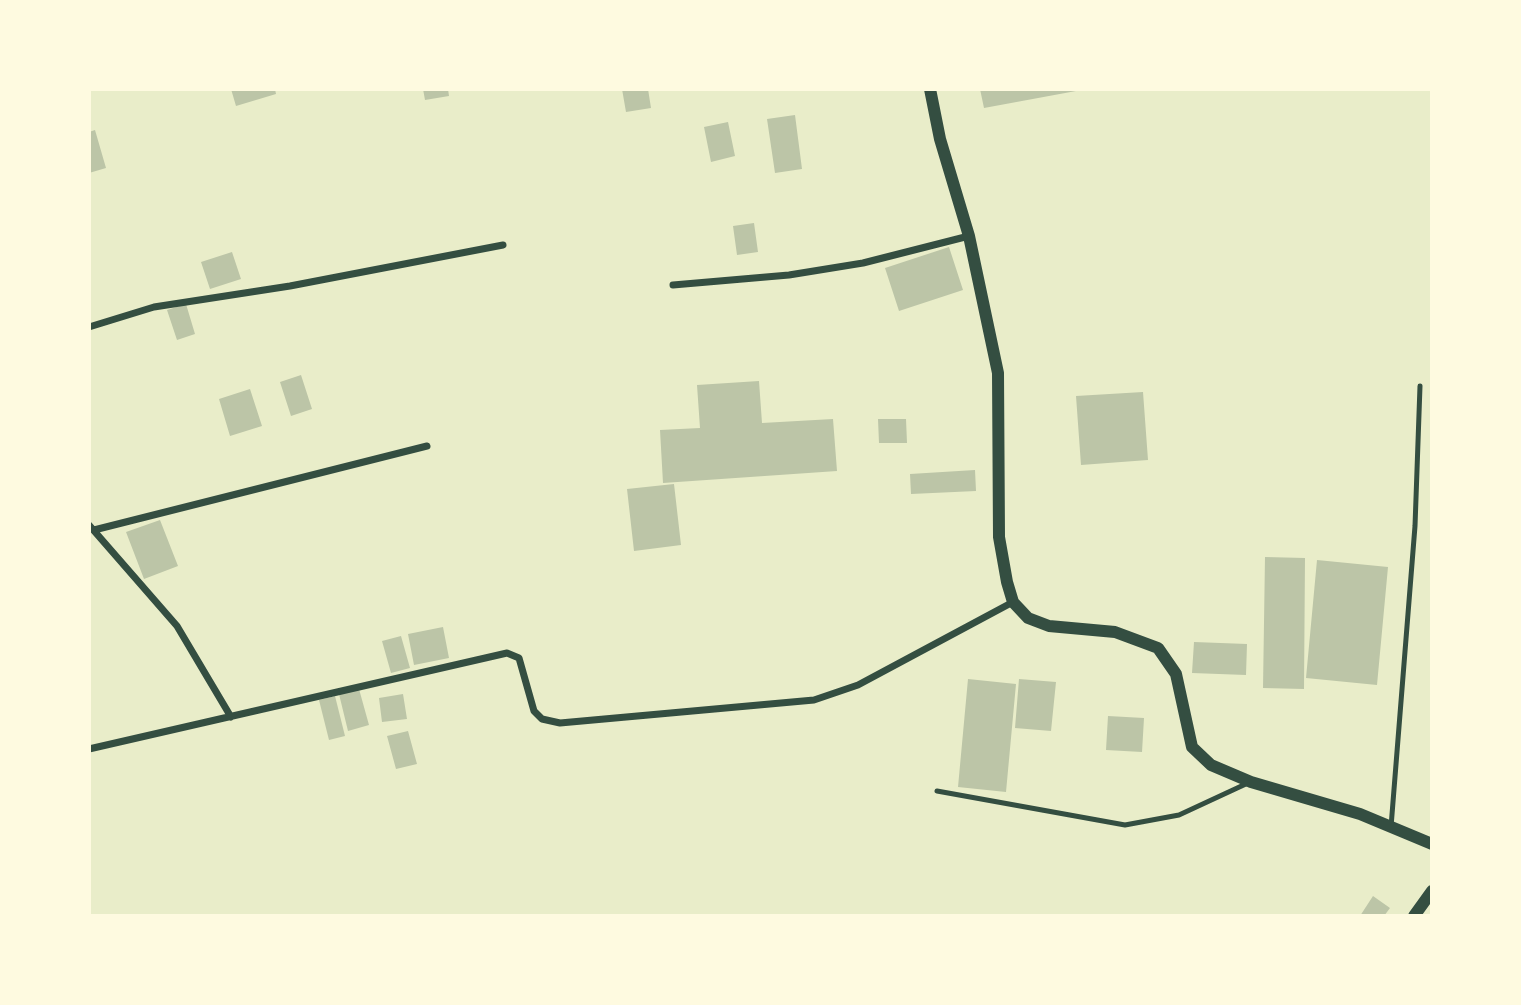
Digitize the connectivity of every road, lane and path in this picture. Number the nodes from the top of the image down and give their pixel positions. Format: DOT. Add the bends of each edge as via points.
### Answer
graph roads {
  1 [pos="930,89"];
  2 [pos="969,236"];
  3 [pos="503,245"];
  4 [pos="673,285"];
  5 [pos="89,327"];
  6 [pos="1420,386"];
  7 [pos="427,446"];
  8 [pos="91,528"];
  9 [pos="1013,602"];
  10 [pos="231,717"];
  11 [pos="89,749"];
  12 [pos="1251,782"];
  13 [pos="937,791"];
  14 [pos="1391,827"];
  15 [pos="1432,844"];
  16 [pos="1432,891"];
  17 [pos="1414,916"];
  1 -- 2 [label="street"];
  2 -- 4 [label="street" via="863,263"];
  2 -- 9 [label="street" via="998,373 999,537"];
  3 -- 5 [label="street" via="154,307"];
  6 -- 14 [label="lane" via="1415,526"];
  7 -- 8 [label="street"];
  8 -- 10 [label="street" via="177,626"];
  9 -- 10 [label="street" via="858,685 814,700 560,723 542,719 534,711 519,658 507,653"];
  9 -- 12 [label="street" via="1028,618 1049,626 1115,632 1158,648 1176,674 1192,747 1211,765"];
  10 -- 11 [label="street"];
  12 -- 13 [label="lane" via="1179,815 1125,825"];
  12 -- 14 [label="street"];
  14 -- 15 [label="street"];
  16 -- 17 [label="street"];
}
